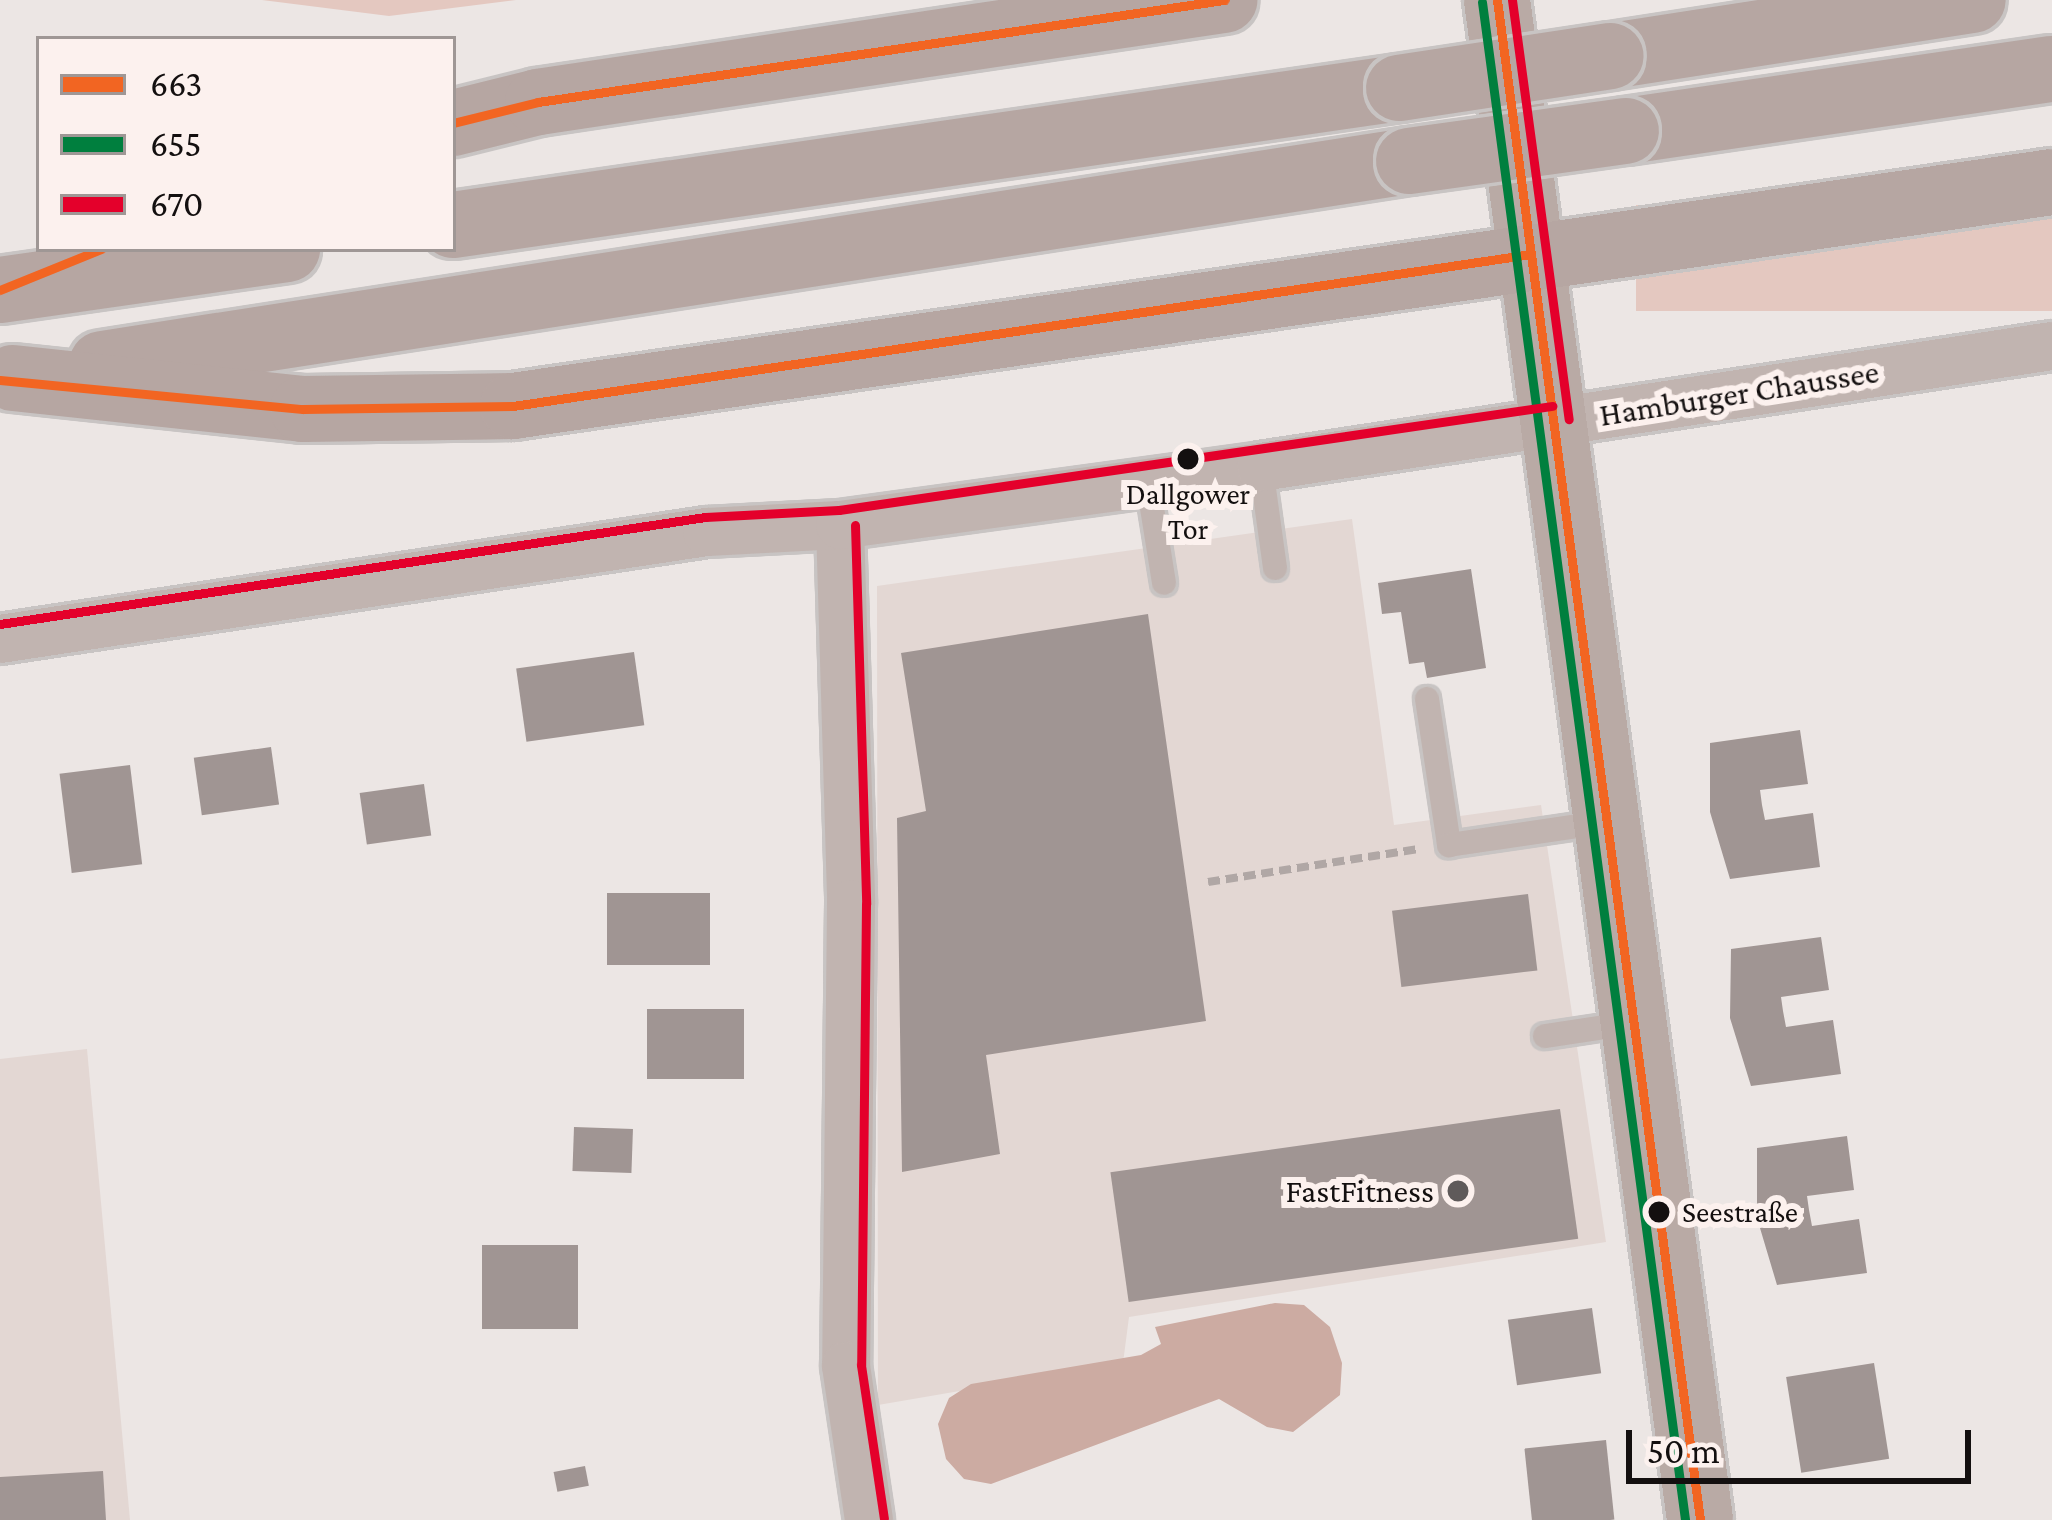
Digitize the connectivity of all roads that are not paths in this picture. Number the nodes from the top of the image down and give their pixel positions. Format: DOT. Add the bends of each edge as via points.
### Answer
graph roads {
  1 [pos="1224,0"];
  2 [pos="1497,0"];
  3 [pos="1972,0"];
  4 [pos="2052,69"];
  5 [pos="456,122"];
  6 [pos="2052,182"];
  7 [pos="456,225"];
  8 [pos="94,252"];
  9 [pos="266,252"];
  10 [pos="1531,254"];
  11 [pos="6,290"];
  12 [pos="2052,346"];
  13 [pos="6,379"];
  14 [pos="1554,421"];
  15 [pos="1261,467"];
  16 [pos="1148,483"];
  17 [pos="840,525"];
  18 [pos="1275,568"];
  19 [pos="1164,583"];
  20 [pos="0,639"];
  21 [pos="1427,699"];
  22 [pos="1607,822"];
  23 [pos="1634,1023"];
  24 [pos="1545,1036"];
  25 [pos="869,1520"];
  26 [pos="1700,1520"];
  1 -- 5 [label="highway" via="538,102"];
  2 -- 10 [label="street"];
  3 -- 7 [label="highway, bridge"];
  4 -- 13 [label="highway, bridge"];
  6 -- 10 [label="highway"];
  8 -- 11 [label="highway"];
  9 -- 11 [label="highway"];
  10 -- 13 [label="highway" via="513,406 303,410"];
  10 -- 14 [label="street"];
  12 -- 14 [label="street, Hamburger Chaussee"];
  14 -- 15 [label="street, Hamburger Chaussee"];
  14 -- 22 [label="street"];
  15 -- 16 [label="street, Hamburger Chaussee"];
  15 -- 18 [label="lane"];
  16 -- 17 [label="street, Hamburger Chaussee"];
  16 -- 19 [label="lane"];
  17 -- 20 [label="street, Hamburger Chaussee" via="706,532"];
  17 -- 25 [label="street" via="851,904 846,1366"];
  21 -- 22 [label="lane" via="1449,844"];
  22 -- 23 [label="street"];
  23 -- 24 [label="lane"];
  23 -- 26 [label="street"];
}
